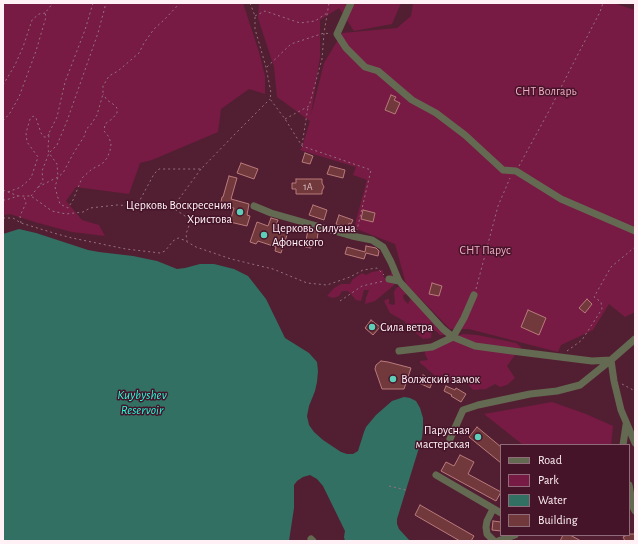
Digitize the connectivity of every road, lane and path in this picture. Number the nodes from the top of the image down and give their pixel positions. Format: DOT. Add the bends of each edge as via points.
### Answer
graph roads {
  1 [pos="53,3"];
  2 [pos="93,3"];
  3 [pos="106,3"];
  4 [pos="180,3"];
  5 [pos="250,3"];
  6 [pos="329,3"];
  7 [pos="351,3"];
  8 [pos="603,3"];
  9 [pos="45,13"];
  10 [pos="327,13"];
  11 [pos="255,16"];
  12 [pos="324,33"];
  13 [pos="337,34"];
  14 [pos="266,67"];
  15 [pos="3,85"];
  16 [pos="103,94"];
  17 [pos="270,99"];
  18 [pos="308,106"];
  19 [pos="285,119"];
  20 [pos="3,121"];
  21 [pos="49,133"];
  22 [pos="302,146"];
  23 [pos="48,153"];
  24 [pos="201,169"];
  25 [pos="516,171"];
  26 [pos="58,177"];
  27 [pos="38,187"];
  28 [pos="3,190"];
  29 [pos="8,192"];
  30 [pos="18,196"];
  31 [pos="23,196"];
  32 [pos="31,196"];
  33 [pos="3,200"];
  34 [pos="132,206"];
  35 [pos="254,206"];
  36 [pos="173,208"];
  37 [pos="3,218"];
  38 [pos="21,223"];
  39 [pos="635,231"];
  40 [pos="355,236"];
  41 [pos="187,242"];
  42 [pos="635,248"];
  43 [pos="389,280"];
  44 [pos="399,281"];
  45 [pos="474,296"];
  46 [pos="340,301"];
  47 [pos="453,338"];
  48 [pos="635,339"];
  49 [pos="399,351"];
  50 [pos="558,357"];
  51 [pos="611,360"];
  52 [pos="614,381"];
  53 [pos="635,391"];
  54 [pos="626,422"];
  55 [pos="450,439"];
  56 [pos="635,443"];
  57 [pos="623,444"];
  58 [pos="436,475"];
  59 [pos="389,486"];
  60 [pos="406,490"];
  61 [pos="630,490"];
  62 [pos="493,509"];
  63 [pos="635,511"];
  64 [pos="500,512"];
  65 [pos="512,536"];
  66 [pos="494,541"];
  67 [pos="498,541"];
  1 -- 9 [label="path"];
  2 -- 21 [label="path" via="65,82 57,117"];
  3 -- 23 [label="path" via="67,121 57,145"];
  4 -- 16 [label="path" via="154,29 138,53 109,76 103,86"];
  5 -- 11 [label="path"];
  6 -- 10 [label="path"];
  7 -- 13 [label="street"];
  8 -- 25 [label="path"];
  9 -- 15 [label="path" via="32,20 15,65"];
  9 -- 20 [label="path" via="36,51 19,97"];
  10 -- 11 [label="path" via="314,21 300,23 266,11"];
  10 -- 12 [label="path"];
  11 -- 14 [label="path" via="255,29"];
  12 -- 13 [label="path"];
  12 -- 14 [label="path" via="290,44"];
  12 -- 18 [label="path" via="322,59"];
  13 -- 25 [label="street" via="346,48 365,67 378,71 412,100 436,113 465,135 503,170"];
  14 -- 17 [label="path"];
  16 -- 26 [label="path" via="97,115 86,129 63,173"];
  16 -- 26 [label="path" via="117,108 117,113 106,124 104,131 111,144 107,158 82,178 68,208 60,204 58,198 55,187"];
  17 -- 19 [label="path"];
  17 -- 24 [label="path"];
  18 -- 19 [label="path"];
  18 -- 22 [label="path"];
  19 -- 22 [label="path"];
  21 -- 23 [label="path"];
  21 -- 29 [label="path" via="44,137 36,118 33,116 30,119 26,133 27,142 38,157 31,178 22,187"];
  22 -- 40 [label="path" via="371,170"];
  23 -- 26 [label="path" via="57,164"];
  23 -- 27 [label="path" via="42,171 43,181"];
  24 -- 34 [label="path" via="160,169 154,174 140,200"];
  24 -- 36 [label="path"];
  25 -- 39 [label="street" via="561,199"];
  25 -- 45 [label="path" via="510,176 498,206"];
  26 -- 27 [label="path"];
  27 -- 32 [label="path"];
  28 -- 29 [label="path"];
  29 -- 30 [label="path"];
  30 -- 31 [label="path"];
  30 -- 33 [label="path"];
  31 -- 32 [label="path"];
  31 -- 38 [label="path" via="26,203 20,216"];
  32 -- 34 [label="path" via="52,211 66,214 90,208"];
  34 -- 36 [label="path"];
  35 -- 40 [label="street"];
  36 -- 41 [label="path" via="191,220 186,234"];
  37 -- 38 [label="path" via="13,218"];
  38 -- 41 [label="path" via="72,238 160,253 178,238"];
  40 -- 44 [label="street" via="372,240 383,247"];
  41 -- 43 [label="path" via="231,260 273,269 307,283 327,285 363,270 377,268"];
  42 -- 50 [label="path" via="611,266 594,297 601,302 602,309 582,340"];
  43 -- 44 [label="street"];
  43 -- 46 [label="path" via="362,286"];
  44 -- 47 [label="street"];
  45 -- 47 [label="street"];
  47 -- 49 [label="street" via="432,347"];
  47 -- 50 [label="street" via="475,346"];
  48 -- 51 [label="street"];
  50 -- 51 [label="street" via="592,361"];
  51 -- 52 [label="street"];
  51 -- 55 [label="street" via="580,385 463,410"];
  52 -- 53 [label="path"];
  52 -- 54 [label="street"];
  54 -- 56 [label="street"];
  54 -- 57 [label="street"];
  58 -- 62 [label="street"];
  59 -- 60 [label="path"];
  61 -- 63 [label="street"];
  62 -- 64 [label="street"];
  62 -- 66 [label="street" via="486,527 487,534"];
  65 -- 67 [label="street"];
}
